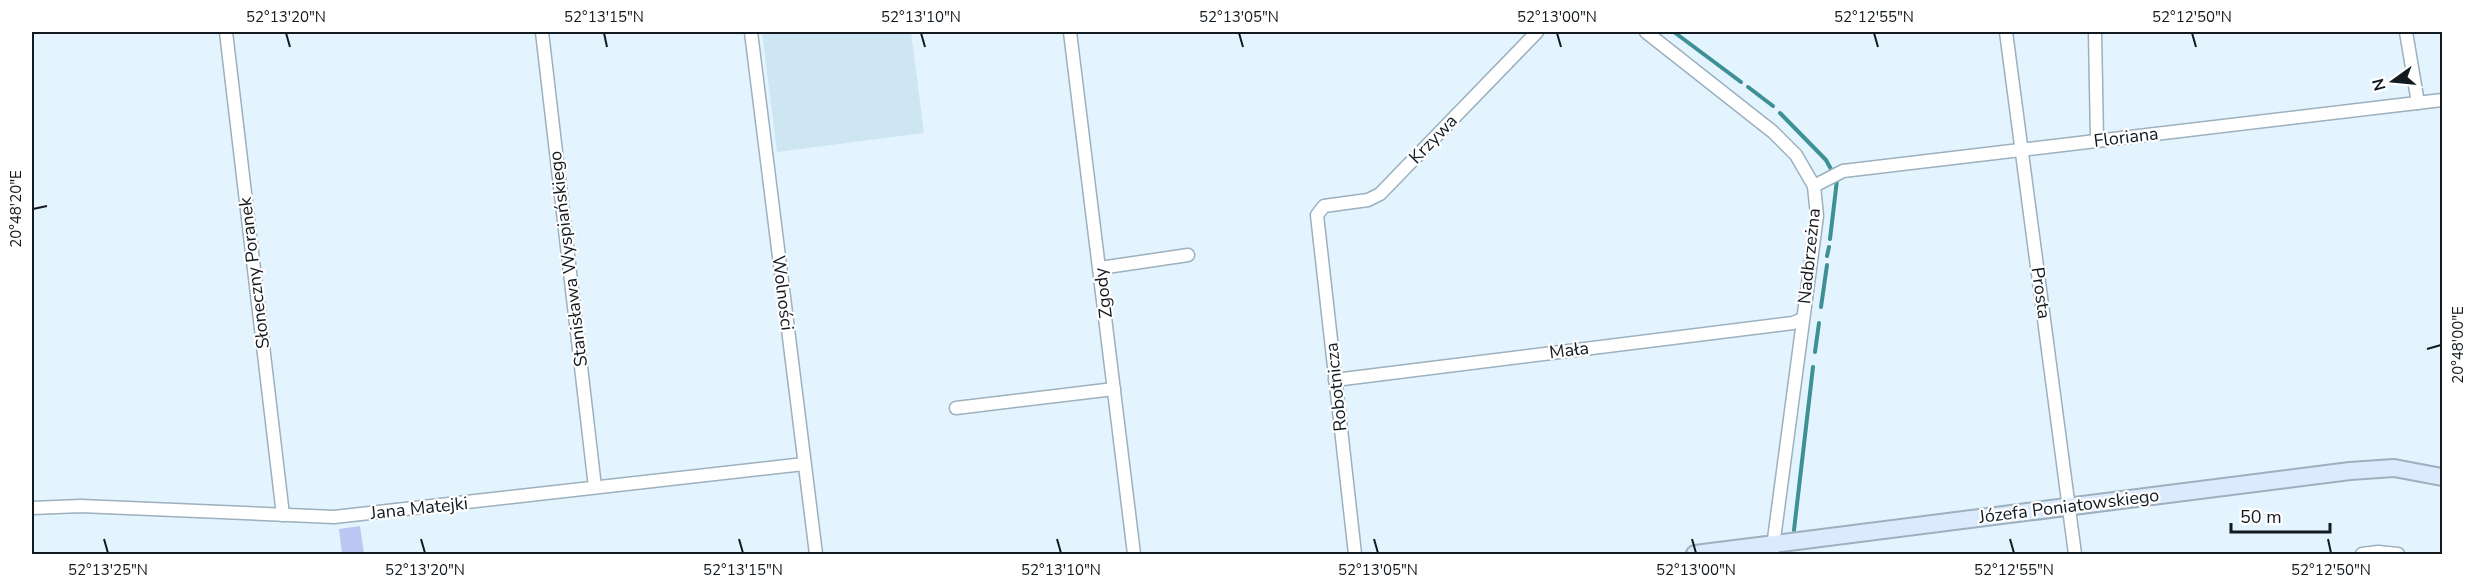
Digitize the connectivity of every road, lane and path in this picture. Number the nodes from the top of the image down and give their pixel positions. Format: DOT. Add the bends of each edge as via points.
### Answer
graph roads {
  1 [pos="226,32"];
  2 [pos="542,32"];
  3 [pos="751,32"];
  4 [pos="1070,32"];
  5 [pos="1537,32"];
  6 [pos="1646,32"];
  7 [pos="2006,32"];
  8 [pos="2095,32"];
  9 [pos="2406,32"];
  10 [pos="2442,100"];
  11 [pos="2418,103"];
  12 [pos="2097,140"];
  13 [pos="2022,149"];
  14 [pos="1814,186"];
  15 [pos="1317,220"];
  16 [pos="1188,255"];
  17 [pos="1100,268"];
  18 [pos="1802,319"];
  19 [pos="1335,380"];
  20 [pos="1114,389"];
  21 [pos="956,408"];
  22 [pos="804,464"];
  23 [pos="2442,477"];
  24 [pos="595,487"];
  25 [pos="2069,507"];
  26 [pos="32,508"];
  27 [pos="283,515"];
  28 [pos="1772,549"];
  29 [pos="816,555"];
  30 [pos="1134,555"];
  31 [pos="1355,555"];
  32 [pos="1695,555"];
  33 [pos="2075,555"];
  34 [pos="2362,555"];
  35 [pos="2398,555"];
  1 -- 27 [label="street, Słoneczny Poranek"];
  2 -- 24 [label="street, Stanisława Wyspiańskiego"];
  3 -- 22 [label="street, Wolności"];
  4 -- 17 [label="street, Zgody"];
  5 -- 15 [label="street, Krzywa" via="1380,194 1368,200 1324,206"];
  6 -- 14 [label="street, Nadbrzeżna" via="1773,132 1796,155"];
  7 -- 13 [label="street, Prosta"];
  8 -- 12 [label="street"];
  9 -- 11 [label="street"];
  10 -- 11 [label="street, Floriana"];
  11 -- 12 [label="street, Floriana"];
  12 -- 13 [label="street, Floriana"];
  13 -- 14 [label="street, Floriana" via="1843,171"];
  13 -- 25 [label="street, Prosta"];
  14 -- 18 [label="street, Nadbrzeżna" via="1817,216"];
  15 -- 19 [label="street, Robotnicza"];
  16 -- 17 [label="street"];
  17 -- 20 [label="street, Zgody"];
  18 -- 19 [label="street, Mała"];
  18 -- 28 [label="street, Nadbrzeżna"];
  19 -- 31 [label="street, Robotnicza"];
  20 -- 21 [label="street"];
  20 -- 30 [label="street, Zgody"];
  22 -- 24 [label="street, Jana Matejki"];
  22 -- 29 [label="street, Wolności"];
  23 -- 25 [label="street, Józefa Poniatowskiego" via="2417,470 2370,469"];
  24 -- 27 [label="street, Jana Matejki" via="320,518"];
  25 -- 28 [label="street, Józefa Poniatowskiego"];
  25 -- 33 [label="street, Prosta"];
  26 -- 27 [label="street, Jana Matejki" via="81,506"];
  28 -- 32 [label="street, Józefa Poniatowskiego"];
  34 -- 35 [label="street"];
}
